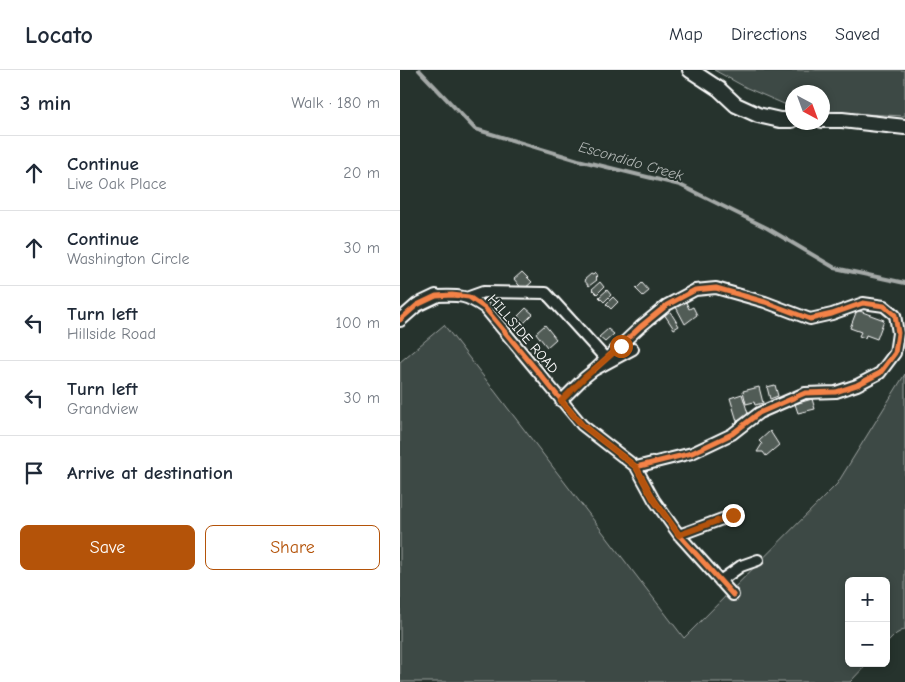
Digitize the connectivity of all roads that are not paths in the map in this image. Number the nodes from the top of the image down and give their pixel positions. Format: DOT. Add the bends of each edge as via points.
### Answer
graph roads {
  1 [pos="690,70"];
  2 [pos="785,120"];
  3 [pos="830,120"];
  4 [pos="905,127"];
  5 [pos="436,296"];
  6 [pos="469,297"];
  7 [pos="400,320"];
  8 [pos="633,349"];
  9 [pos="606,358"];
  10 [pos="594,370"];
  11 [pos="561,401"];
  12 [pos="636,467"];
  13 [pos="733,515"];
  14 [pos="679,535"];
  15 [pos="758,560"];
  16 [pos="720,581"];
  17 [pos="733,595"];
  1 -- 2 [label="main road" via="736,105 758,115"];
  3 -- 4 [label="main road"];
  5 -- 6 [label="street, HILLSIDE ROAD"];
  5 -- 7 [label="street" via="417,305"];
  6 -- 9 [label="street" via="483,292 546,293"];
  6 -- 11 [label="street, HILLSIDE ROAD" via="485,308"];
  8 -- 10 [label="street"];
  9 -- 10 [label="street"];
  9 -- 12 [label="street" via="666,305 695,290 716,288 810,318 863,303 884,306 895,315 898,333 895,353 880,373 836,392 804,393 759,413 732,434 692,453"];
  10 -- 11 [label="street"];
  11 -- 12 [label="street, HILLSIDE ROAD" via="582,425"];
  12 -- 14 [label="street, HILLSIDE ROAD"];
  13 -- 14 [label="street"];
  14 -- 16 [label="street, HILLSIDE ROAD"];
  15 -- 16 [label="street" via="741,566"];
  16 -- 17 [label="street, HILLSIDE ROAD"];
}
